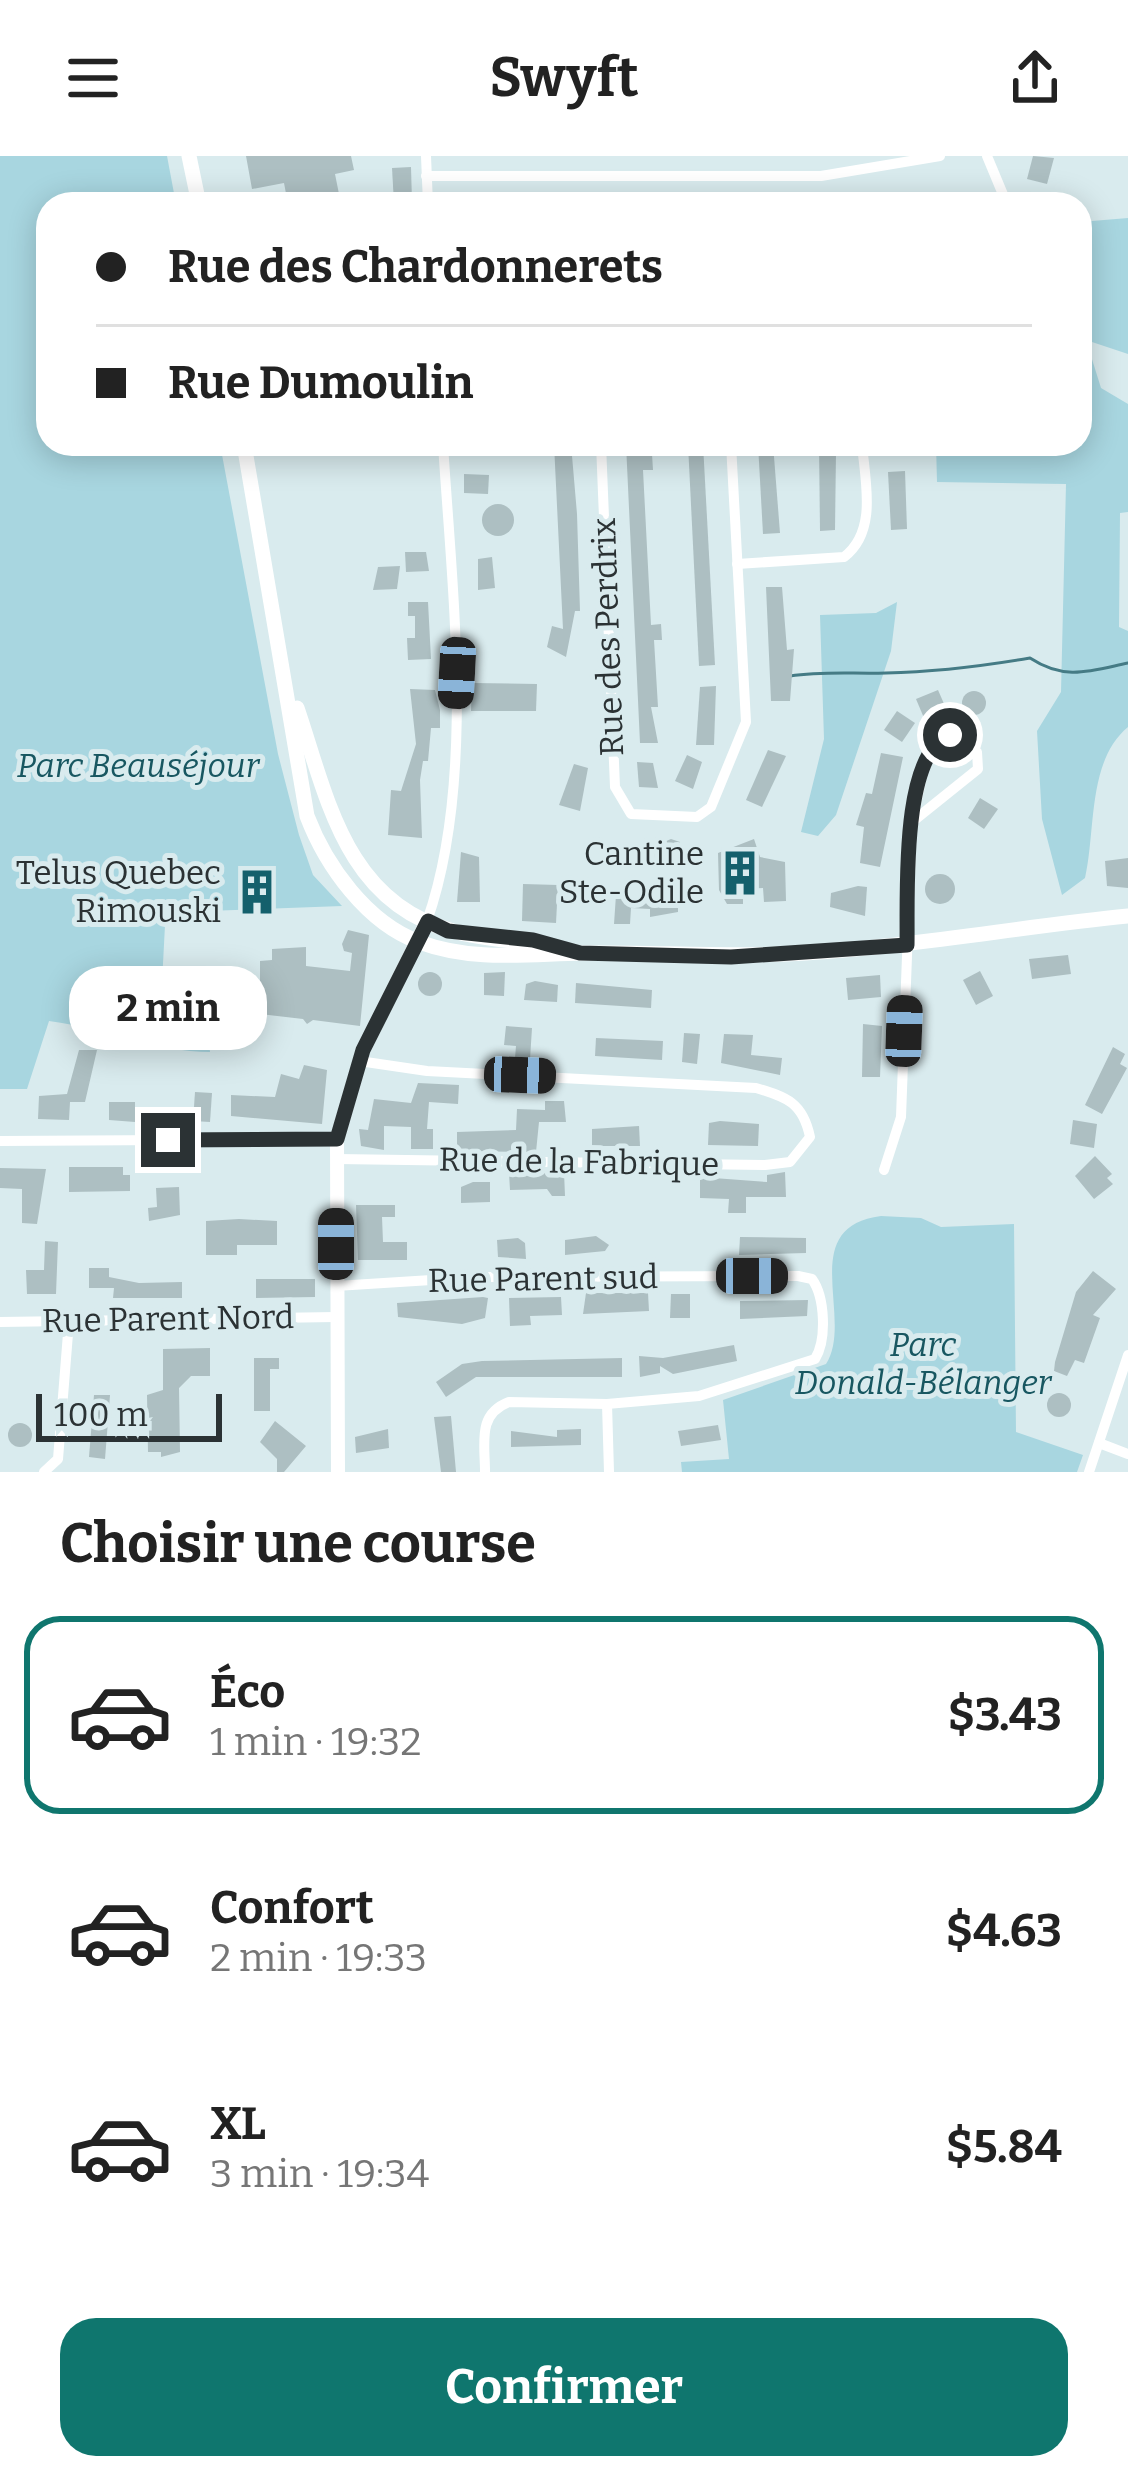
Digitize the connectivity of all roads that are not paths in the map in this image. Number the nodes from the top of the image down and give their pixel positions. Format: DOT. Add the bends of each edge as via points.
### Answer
graph roads {
  1 [pos="189,156"];
  2 [pos="426,156"];
  3 [pos="940,156"];
  4 [pos="987,156"];
  5 [pos="584,166"];
  6 [pos="426,176"];
  7 [pos="196,192"];
  8 [pos="427,192"];
  9 [pos="1002,192"];
  10 [pos="246,456"];
  11 [pos="443,456"];
  12 [pos="601,456"];
  13 [pos="731,456"];
  14 [pos="863,456"];
  15 [pos="737,564"];
  16 [pos="289,686"];
  17 [pos="912,822"];
  18 [pos="1128,916"];
  19 [pos="428,921"];
  20 [pos="416,942"];
  21 [pos="907,945"];
  22 [pos="580,953"];
  23 [pos="358,1061"];
  24 [pos="337,1139"];
  25 [pos="0,1141"];
  26 [pos="337,1159"];
  27 [pos="884,1170"];
  28 [pos="336,1286"];
  29 [pos="336,1317"];
  30 [pos="0,1322"];
  31 [pos="69,1322"];
  32 [pos="1128,1355"];
  33 [pos="607,1404"];
  34 [pos="1099,1443"];
  35 [pos="1128,1454"];
  36 [pos="44,1472"];
  37 [pos="338,1472"];
  38 [pos="485,1472"];
  39 [pos="609,1472"];
  40 [pos="1089,1472"];
  1 -- 7 [label="main road"];
  2 -- 6 [label="street"];
  3 -- 5 [label="street" via="820,176"];
  4 -- 9 [label="street"];
  5 -- 6 [label="street"];
  6 -- 8 [label="street"];
  10 -- 16 [label="main road"];
  11 -- 19 [label="street" via="457,673 441,885"];
  12 -- 15 [label="street, Rue des Perdrix" via="615,788 631,814 697,817 711,806 746,722"];
  13 -- 15 [label="street"];
  14 -- 15 [label="street" via="867,506 856,548 844,556"];
  16 -- 19 [label="main road" via="341,840 374,883"];
  16 -- 20 [label="main road" via="304,798 328,863"];
  17 -- 17 [label="street" via="978,770 968,742 950,735 927,753"];
  17 -- 21 [label="street"];
  18 -- 21 [label="main road"];
  19 -- 20 [label="street"];
  19 -- 22 [label="main road"];
  20 -- 22 [label="main road" via="477,955"];
  20 -- 23 [label="street"];
  21 -- 22 [label="main road" via="731,957"];
  21 -- 27 [label="street" via="902,1118"];
  23 -- 24 [label="street"];
  23 -- 26 [label="street, Rue de la Fabrique" via="756,1088 789,1098 810,1137 790,1162 765,1165"];
  24 -- 25 [label="street"];
  24 -- 26 [label="street"];
  26 -- 28 [label="street"];
  28 -- 29 [label="street"];
  28 -- 33 [label="street, Rue Parent sud" via="798,1276 821,1292 815,1359 699,1396"];
  29 -- 31 [label="street, Rue Parent Nord"];
  29 -- 37 [label="street"];
  30 -- 31 [label="street, Rue Parent Nord"];
  31 -- 36 [label="street" via="58,1459"];
  32 -- 34 [label="street"];
  33 -- 38 [label="street" via="494,1407 484,1425"];
  33 -- 39 [label="street"];
  34 -- 35 [label="street"];
  34 -- 40 [label="street"];
}
